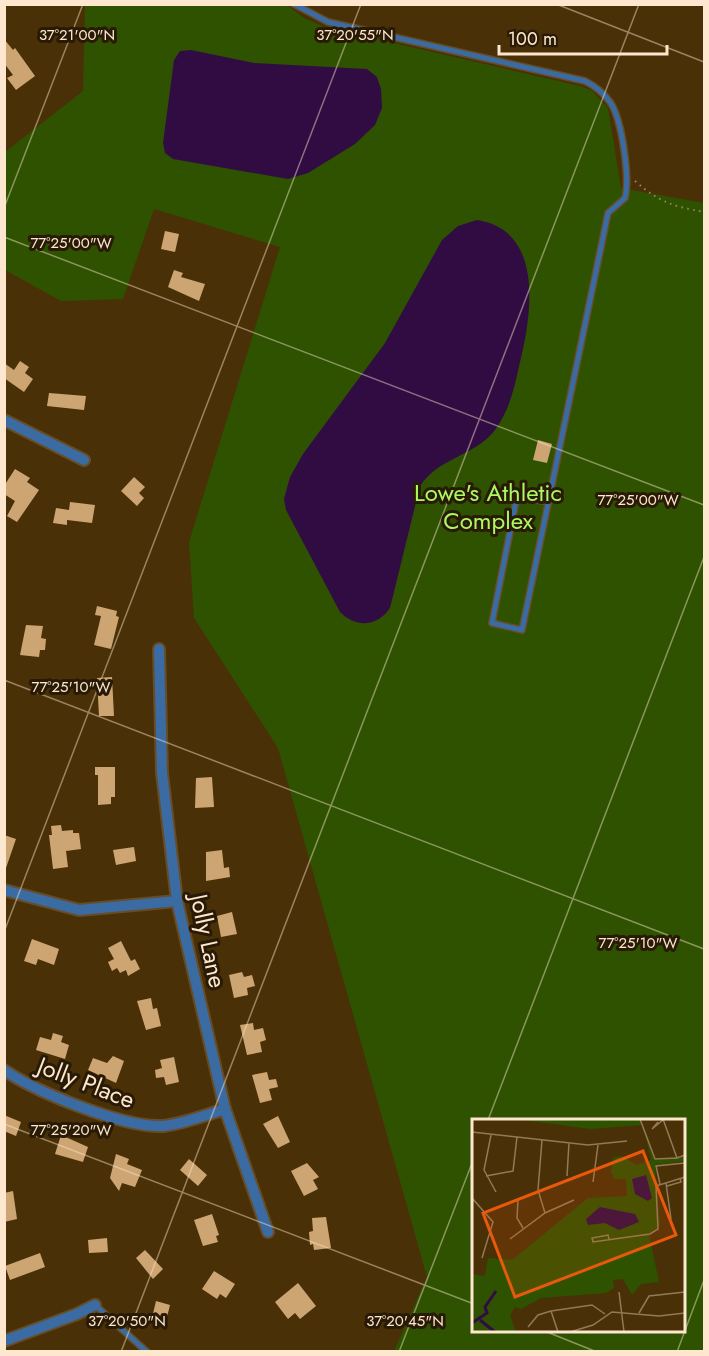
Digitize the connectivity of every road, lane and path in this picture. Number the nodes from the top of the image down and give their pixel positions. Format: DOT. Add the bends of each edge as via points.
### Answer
graph roads {
  1 [pos="294,4"];
  2 [pos="627,174"];
  3 [pos="705,212"];
  4 [pos="4,420"];
  5 [pos="84,460"];
  6 [pos="549,502"];
  7 [pos="159,649"];
  8 [pos="4,890"];
  9 [pos="177,901"];
  10 [pos="4,1070"];
  11 [pos="225,1109"];
  12 [pos="268,1232"];
  13 [pos="95,1305"];
  14 [pos="4,1341"];
  15 [pos="147,1352"];
  1 -- 2 [label="lane" via="328,22 594,86 615,114"];
  2 -- 3 [label="path" via="655,199"];
  2 -- 6 [label="lane" via="625,198 608,213"];
  4 -- 5 [label="street"];
  6 -- 6 [label="lane" via="517,496 492,623 522,630"];
  7 -- 9 [label="street, Jolly Lane" via="162,773"];
  8 -- 9 [label="street" via="79,910"];
  9 -- 11 [label="street, Jolly Lane"];
  10 -- 11 [label="street, Jolly Place" via="23,1083 134,1125 165,1126"];
  11 -- 12 [label="street, Jolly Lane"];
  13 -- 14 [label="street"];
  13 -- 15 [label="lane"];
}
